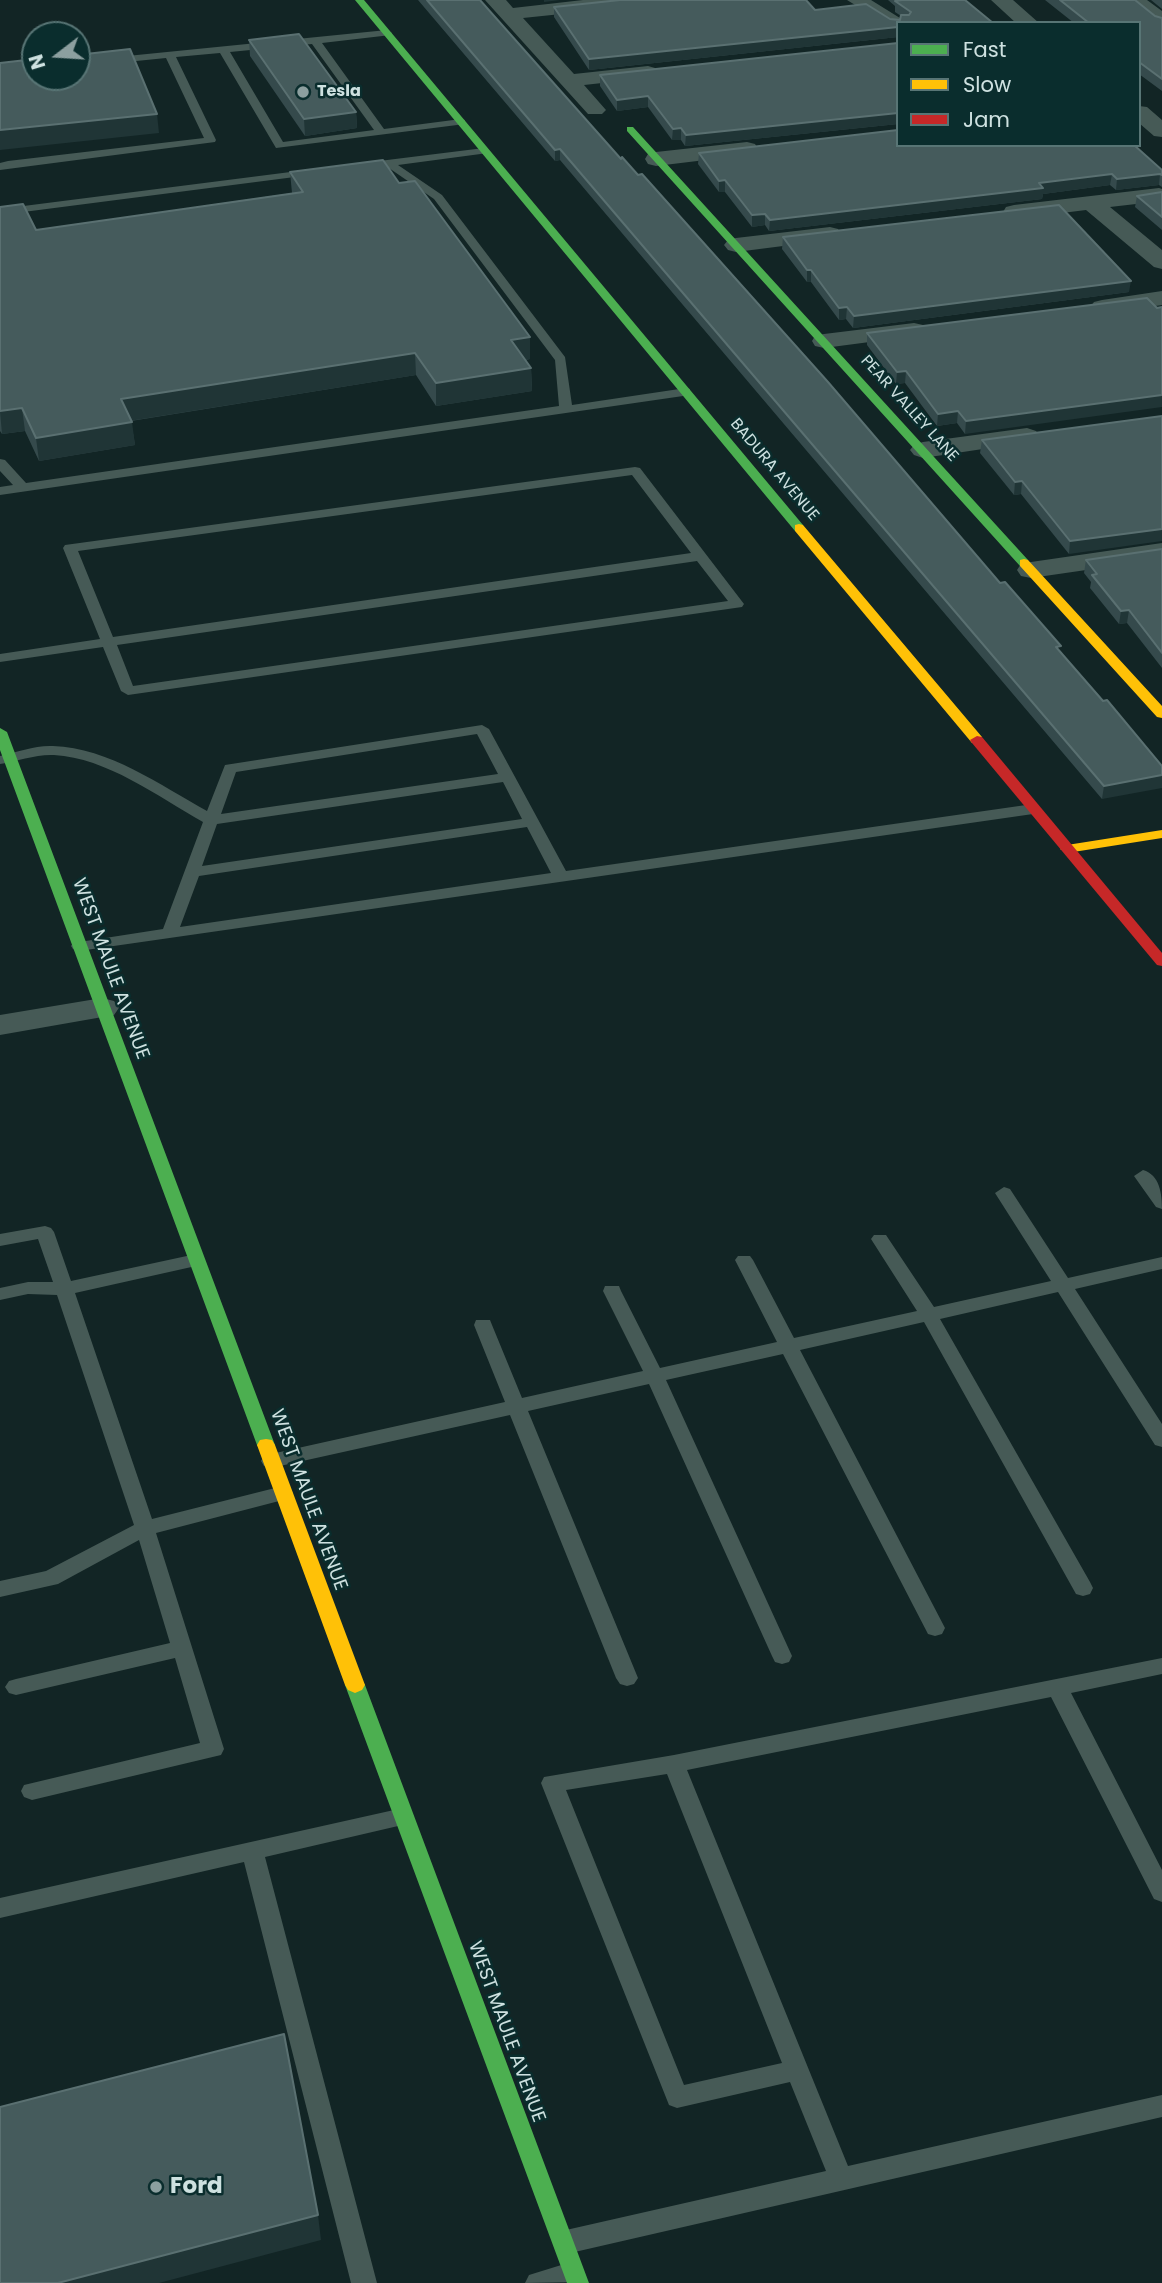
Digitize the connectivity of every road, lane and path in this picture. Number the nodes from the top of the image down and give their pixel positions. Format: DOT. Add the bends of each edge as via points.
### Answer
graph roads {
  1 [pos="359,0"];
  2 [pos="638,0"];
  3 [pos="857,0"];
  4 [pos="1001,0"];
  5 [pos="501,7"];
  6 [pos="1027,21"];
  7 [pos="896,22"];
  8 [pos="387,33"];
  9 [pos="314,40"];
  10 [pos="223,49"];
  11 [pos="170,55"];
  12 [pos="91,63"];
  13 [pos="664,70"];
  14 [pos="568,81"];
  15 [pos="595,110"];
  16 [pos="1141,114"];
  17 [pos="461,122"];
  18 [pos="630,129"];
  19 [pos="1162,131"];
  20 [pos="381,133"];
  21 [pos="764,147"];
  22 [pos="484,151"];
  23 [pos="656,159"];
  24 [pos="388,163"];
  25 [pos="0,167"];
  26 [pos="347,168"];
  27 [pos="333,170"];
  28 [pos="1159,195"];
  29 [pos="1092,204"];
  30 [pos="0,212"];
  31 [pos="996,215"];
  32 [pos="846,232"];
  33 [pos="736,245"];
  34 [pos="1162,262"];
  35 [pos="1162,299"];
  36 [pos="1077,310"];
  37 [pos="930,328"];
  38 [pos="824,341"];
  39 [pos="686,392"];
  40 [pos="566,410"];
  41 [pos="1056,432"];
  42 [pos="922,450"];
  43 [pos="0,463"];
  44 [pos="23,488"];
  45 [pos="0,491"];
  46 [pos="1162,551"];
  47 [pos="701,556"];
  48 [pos="1031,570"];
  49 [pos="108,642"];
  50 [pos="0,658"];
  51 [pos="1160,709"];
  52 [pos="0,732"];
  53 [pos="5,759"];
  54 [pos="508,777"];
  55 [pos="1033,809"];
  56 [pos="211,820"];
  57 [pos="532,822"];
  58 [pos="1162,834"];
  59 [pos="1067,849"];
  60 [pos="192,872"];
  61 [pos="561,877"];
  62 [pos="170,933"];
  63 [pos="79,946"];
  64 [pos="1162,962"];
  65 [pos="102,1008"];
  66 [pos="0,1025"];
  67 [pos="1143,1176"];
  68 [pos="1004,1193"];
  69 [pos="1162,1203"];
  70 [pos="880,1238"];
  71 [pos="0,1240"];
  72 [pos="197,1260"];
  73 [pos="744,1260"];
  74 [pos="1162,1263"];
  75 [pos="1063,1285"];
  76 [pos="65,1289"];
  77 [pos="612,1291"];
  78 [pos="0,1294"];
  79 [pos="929,1315"];
  80 [pos="483,1325"];
  81 [pos="791,1346"];
  82 [pos="655,1376"];
  83 [pos="516,1407"];
  84 [pos="1162,1440"];
  85 [pos="271,1461"];
  86 [pos="283,1493"];
  87 [pos="145,1528"];
  88 [pos="1083,1588"];
  89 [pos="0,1589"];
  90 [pos="935,1628"];
  91 [pos="183,1648"];
  92 [pos="782,1656"];
  93 [pos="1162,1666"];
  94 [pos="627,1678"];
  95 [pos="16,1687"];
  96 [pos="1057,1687"];
  97 [pos="674,1764"];
  98 [pos="32,1791"];
  99 [pos="404,1817"];
  100 [pos="252,1851"];
  101 [pos="1162,1892"];
  102 [pos="0,1908"];
  103 [pos="797,2070"];
  104 [pos="1162,2106"];
  105 [pos="841,2179"];
  106 [pos="563,2243"];
  107 [pos="576,2278"];
  108 [pos="365,2283"];
  109 [pos="538,2283"];
  1 -- 8 [label="street, BADURA AVENUE"];
  2 -- 5 [label="street"];
  3 -- 7 [label="street"];
  4 -- 6 [label="street"];
  5 -- 14 [label="street"];
  8 -- 9 [label="lane"];
  8 -- 17 [label="street, BADURA AVENUE"];
  9 -- 10 [label="lane"];
  9 -- 20 [label="lane"];
  10 -- 11 [label="lane"];
  10 -- 20 [label="lane" via="280,146"];
  11 -- 12 [label="lane"];
  11 -- 25 [label="lane" via="211,140"];
  13 -- 14 [label="street"];
  14 -- 15 [label="street"];
  16 -- 19 [label="street"];
  17 -- 20 [label="lane"];
  17 -- 22 [label="street, BADURA AVENUE"];
  18 -- 23 [label="street, PEAR VALLEY LANE"];
  21 -- 23 [label="street"];
  22 -- 24 [label="lane"];
  22 -- 39 [label="street, BADURA AVENUE"];
  23 -- 33 [label="street, PEAR VALLEY LANE"];
  24 -- 26 [label="lane"];
  24 -- 40 [label="lane" via="438,197 561,360"];
  27 -- 30 [label="lane"];
  28 -- 29 [label="street"];
  29 -- 31 [label="street"];
  29 -- 34 [label="street"];
  32 -- 33 [label="street"];
  33 -- 38 [label="street, PEAR VALLEY LANE"];
  35 -- 36 [label="street"];
  37 -- 38 [label="street"];
  38 -- 42 [label="street, PEAR VALLEY LANE"];
  39 -- 40 [label="lane"];
  39 -- 55 [label="street, BADURA AVENUE"];
  40 -- 44 [label="lane"];
  41 -- 42 [label="street"];
  42 -- 48 [label="street, PEAR VALLEY LANE"];
  43 -- 44 [label="lane"];
  44 -- 45 [label="lane"];
  46 -- 48 [label="street"];
  47 -- 49 [label="lane"];
  47 -- 49 [label="lane" via="737,604 128,691"];
  47 -- 49 [label="lane" via="635,471 70,548"];
  48 -- 51 [label="street, PEAR VALLEY LANE"];
  49 -- 50 [label="lane"];
  52 -- 53 [label="street, WEST MAULE AVENUE"];
  53 -- 56 [label="lane" via="51,750 79,754 122,770"];
  53 -- 63 [label="street, WEST MAULE AVENUE"];
  54 -- 56 [label="lane"];
  54 -- 56 [label="lane" via="482,729 230,768"];
  54 -- 57 [label="lane"];
  55 -- 59 [label="street, BADURA AVENUE"];
  55 -- 61 [label="lane"];
  56 -- 60 [label="lane"];
  57 -- 60 [label="lane"];
  57 -- 61 [label="lane"];
  58 -- 59 [label="street"];
  59 -- 64 [label="street, BADURA AVENUE"];
  60 -- 62 [label="lane"];
  61 -- 62 [label="lane"];
  62 -- 63 [label="lane"];
  63 -- 65 [label="street, WEST MAULE AVENUE"];
  65 -- 66 [label="street"];
  65 -- 72 [label="street, WEST MAULE AVENUE"];
  67 -- 69 [label="lane"];
  68 -- 75 [label="lane"];
  70 -- 79 [label="lane"];
  71 -- 76 [label="lane" via="46,1232"];
  72 -- 76 [label="lane"];
  72 -- 85 [label="street, WEST MAULE AVENUE"];
  73 -- 81 [label="lane"];
  74 -- 75 [label="lane"];
  75 -- 79 [label="lane"];
  75 -- 84 [label="lane"];
  76 -- 78 [label="lane"];
  76 -- 87 [label="lane"];
  77 -- 82 [label="lane"];
  79 -- 81 [label="lane"];
  79 -- 88 [label="lane"];
  80 -- 83 [label="lane"];
  81 -- 82 [label="lane"];
  81 -- 90 [label="lane"];
  82 -- 83 [label="lane"];
  82 -- 92 [label="lane"];
  83 -- 85 [label="lane"];
  83 -- 94 [label="lane"];
  85 -- 86 [label="street, WEST MAULE AVENUE"];
  86 -- 87 [label="lane"];
  86 -- 99 [label="street, WEST MAULE AVENUE"];
  87 -- 89 [label="lane" via="51,1578"];
  87 -- 91 [label="lane"];
  91 -- 95 [label="lane"];
  91 -- 98 [label="lane" via="214,1749"];
  93 -- 96 [label="lane"];
  96 -- 97 [label="lane"];
  96 -- 101 [label="lane"];
  97 -- 103 [label="lane"];
  97 -- 103 [label="lane" via="552,1783 677,2097"];
  99 -- 100 [label="lane"];
  99 -- 106 [label="street, WEST MAULE AVENUE"];
  100 -- 102 [label="lane"];
  100 -- 108 [label="lane"];
  103 -- 105 [label="lane"];
  104 -- 105 [label="lane"];
  105 -- 106 [label="lane"];
  106 -- 107 [label="street, WEST MAULE AVENUE"];
  107 -- 109 [label="lane"];
}
